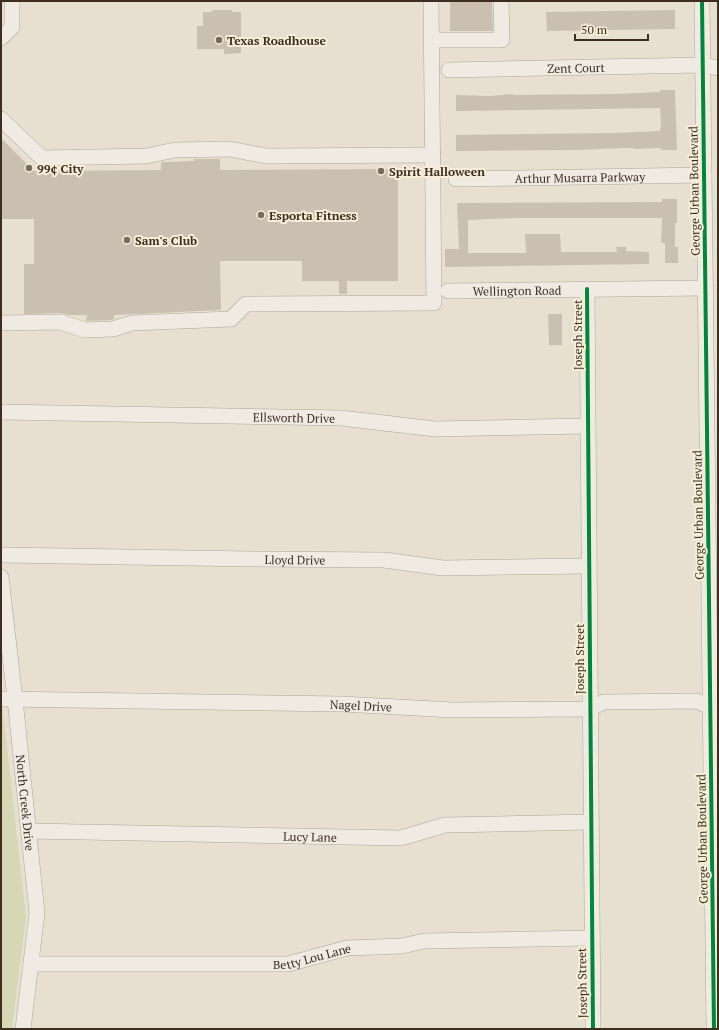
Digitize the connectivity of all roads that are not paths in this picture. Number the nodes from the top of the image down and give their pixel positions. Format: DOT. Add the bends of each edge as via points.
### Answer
graph roads {
  1 [pos="12,1"];
  2 [pos="431,1"];
  3 [pos="501,1"];
  4 [pos="702,1"];
  5 [pos="1,38"];
  6 [pos="432,40"];
  7 [pos="718,58"];
  8 [pos="703,65"];
  9 [pos="718,68"];
  10 [pos="448,70"];
  11 [pos="1,119"];
  12 [pos="433,155"];
  13 [pos="704,175"];
  14 [pos="456,179"];
  15 [pos="706,288"];
  16 [pos="587,289"];
  17 [pos="448,292"];
  18 [pos="1,323"];
  19 [pos="1,412"];
  20 [pos="587,426"];
  21 [pos="1,555"];
  22 [pos="588,566"];
  23 [pos="1,577"];
  24 [pos="8,699"];
  25 [pos="714,707"];
  26 [pos="590,709"];
  27 [pos="590,822"];
  28 [pos="28,831"];
  29 [pos="592,938"];
  30 [pos="31,964"];
  31 [pos="23,1029"];
  32 [pos="593,1029"];
  33 [pos="714,1029"];
  1 -- 5 [label="street" via="12,28"];
  2 -- 6 [label="street"];
  3 -- 6 [label="street" via="502,40"];
  4 -- 8 [label="street, George Urban Boulevard"];
  6 -- 12 [label="street"];
  7 -- 8 [label="street"];
  8 -- 9 [label="street"];
  8 -- 10 [label="street, Zent Court"];
  8 -- 13 [label="street, George Urban Boulevard"];
  11 -- 12 [label="street" via="42,158 146,156 175,150 230,149 266,156"];
  12 -- 18 [label="street" via="434,303 246,304 231,319 132,323 113,330 85,330 60,322"];
  13 -- 14 [label="street, Arthur Musarra Parkway"];
  13 -- 15 [label="street, George Urban Boulevard"];
  15 -- 16 [label="street, Wellington Road"];
  15 -- 25 [label="street, George Urban Boulevard"];
  16 -- 17 [label="street, Wellington Road"];
  16 -- 20 [label="street, Joseph Street"];
  19 -- 20 [label="street, Ellsworth Drive" via="341,418 435,429"];
  20 -- 22 [label="street, Joseph Street"];
  21 -- 22 [label="street, Lloyd Drive" via="384,560 443,568"];
  22 -- 26 [label="street, Joseph Street"];
  23 -- 24 [label="street, North Creek Drive"];
  24 -- 26 [label="street, Nagel Drive" via="342,704 453,710"];
  24 -- 28 [label="street, North Creek Drive"];
  25 -- 26 [label="street, Nagel Drive" via="696,701 604,702"];
  25 -- 33 [label="street, George Urban Boulevard"];
  26 -- 27 [label="street, Joseph Street"];
  27 -- 28 [label="street, Lucy Lane" via="445,825 401,838"];
  27 -- 29 [label="street, Joseph Street"];
  28 -- 30 [label="street, North Creek Drive" via="37,913"];
  29 -- 30 [label="street, Betty Lou Lane" via="424,941 402,946 347,948 288,964"];
  29 -- 32 [label="street, Joseph Street"];
  30 -- 31 [label="street, North Creek Drive"];
}
